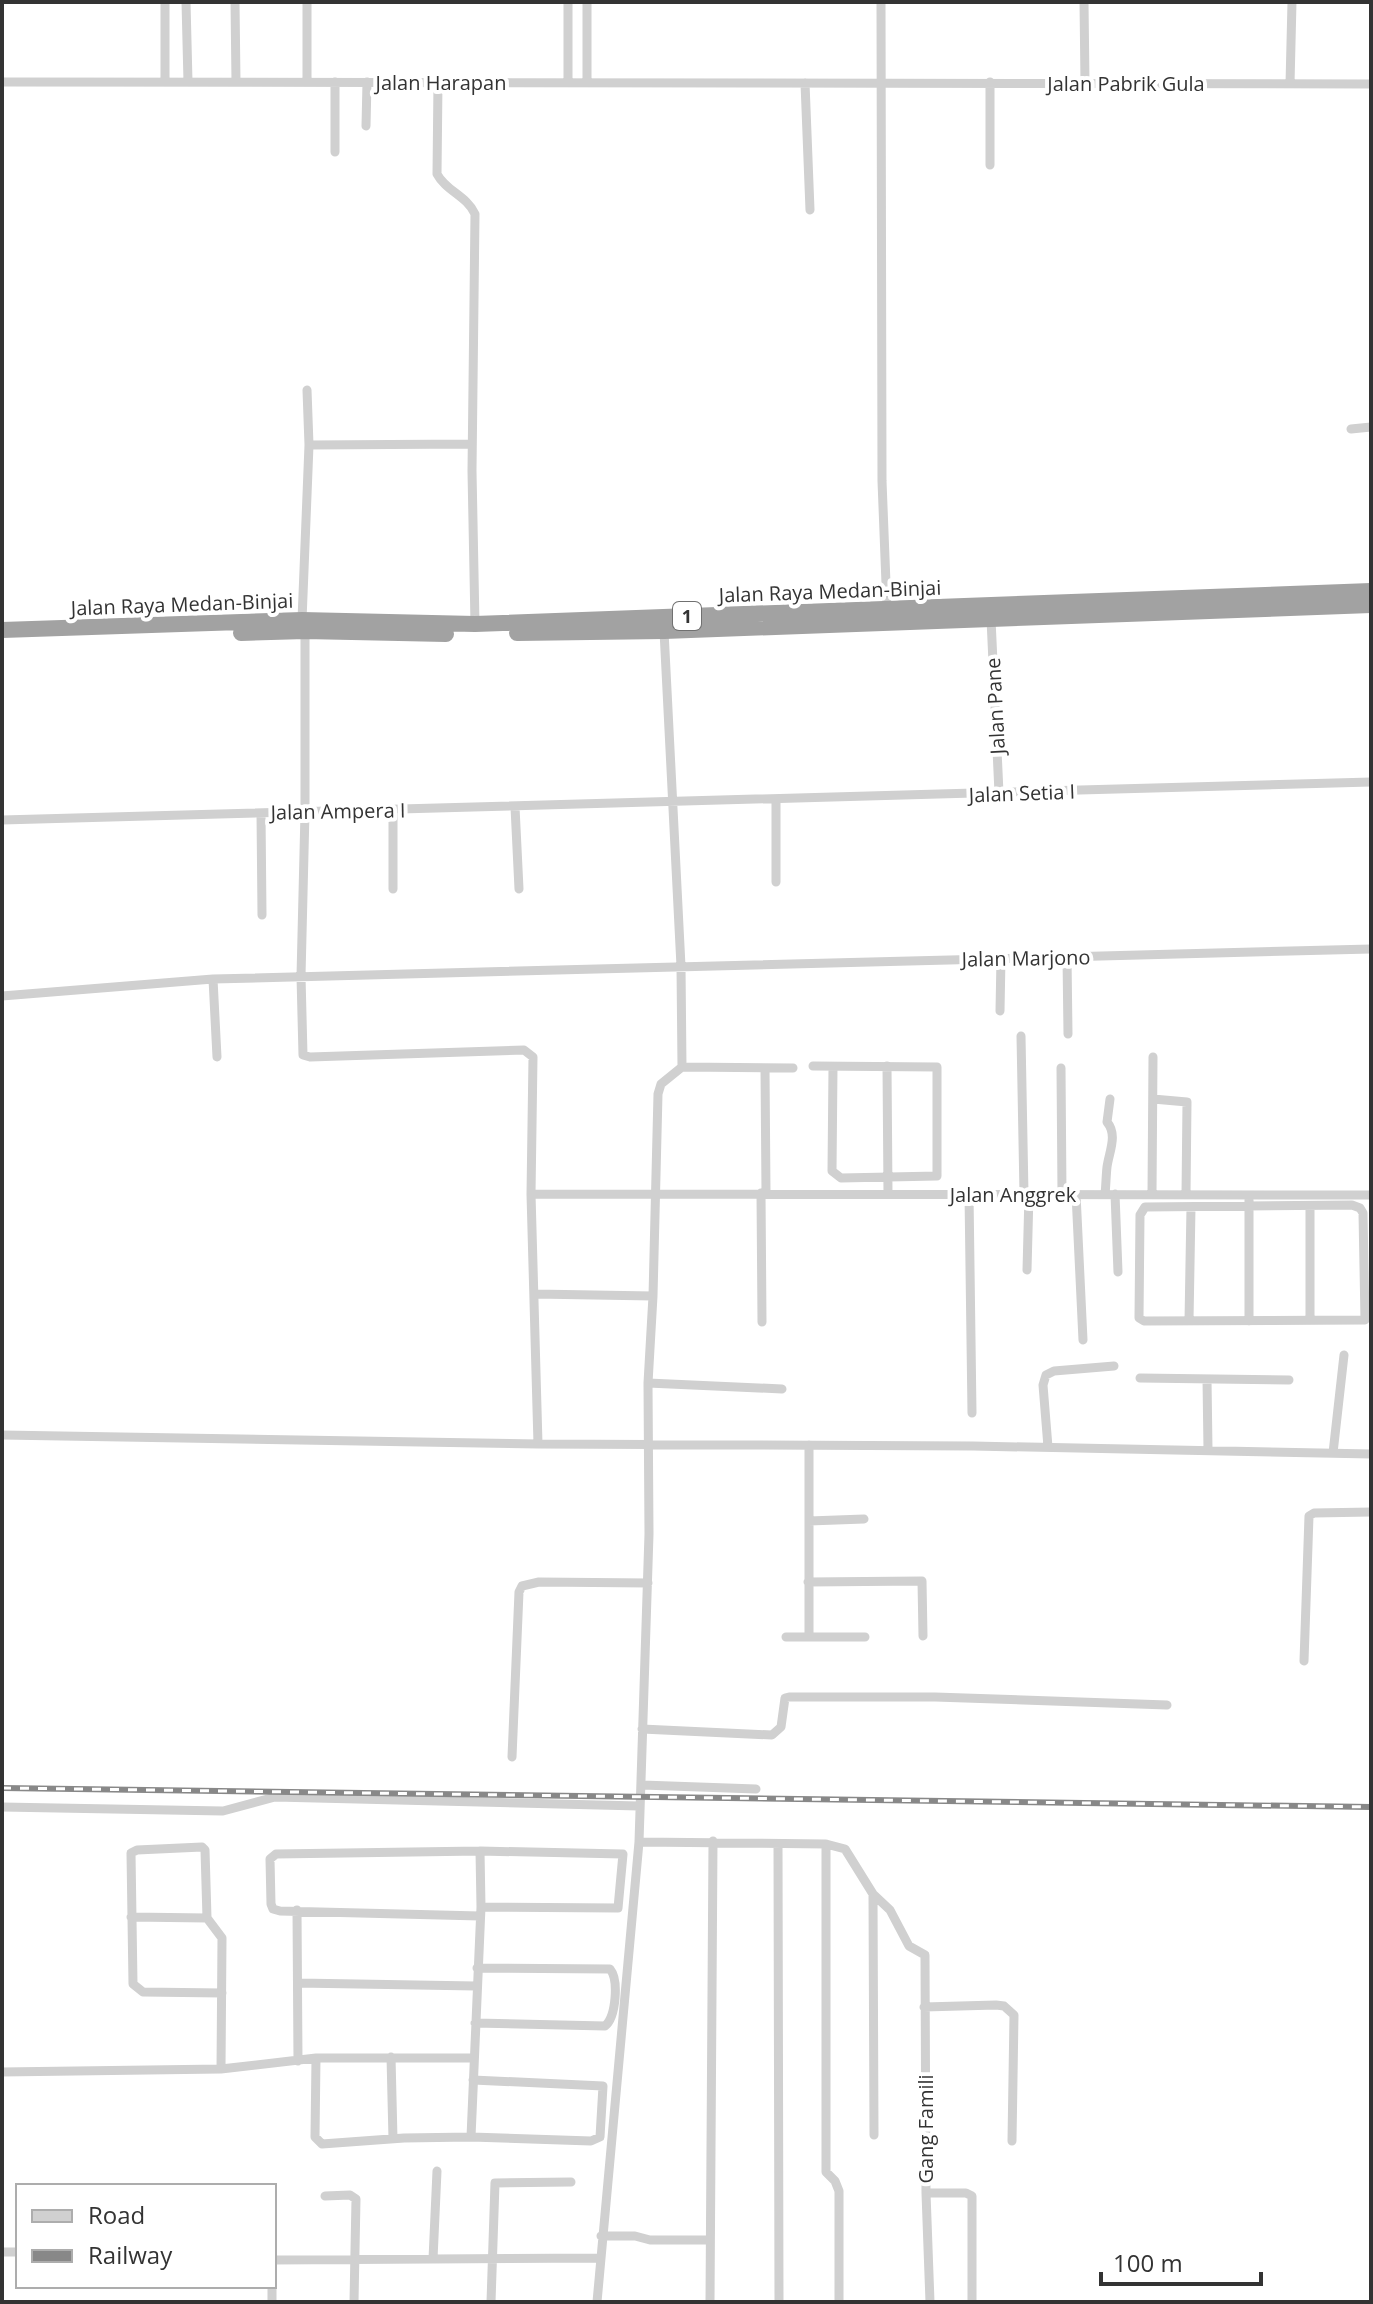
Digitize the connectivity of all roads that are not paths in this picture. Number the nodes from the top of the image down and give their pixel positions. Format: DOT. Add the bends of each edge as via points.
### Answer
graph roads {
  1 [pos="165,2"];
  2 [pos="186,2"];
  3 [pos="235,2"];
  4 [pos="307,2"];
  5 [pos="568,2"];
  6 [pos="587,2"];
  7 [pos="881,2"];
  8 [pos="1084,2"];
  9 [pos="1292,2"];
  10 [pos="2,82"];
  11 [pos="165,82"];
  12 [pos="188,82"];
  13 [pos="236,82"];
  14 [pos="307,82"];
  15 [pos="335,82"];
  16 [pos="367,82"];
  17 [pos="438,82"];
  18 [pos="990,82"];
  19 [pos="568,83"];
  20 [pos="587,83"];
  21 [pos="805,83"];
  22 [pos="881,83"];
  23 [pos="1085,83"];
  24 [pos="1290,84"];
  25 [pos="1371,84"];
  26 [pos="366,126"];
  27 [pos="335,152"];
  28 [pos="990,165"];
  29 [pos="810,210"];
  30 [pos="307,390"];
  31 [pos="1371,427"];
  32 [pos="1351,429"];
  33 [pos="472,444"];
  34 [pos="309,445"];
  35 [pos="1371,591"];
  36 [pos="1371,605"];
  37 [pos="887,609"];
  38 [pos="814,619"];
  39 [pos="991,619"];
  40 [pos="475,624"];
  41 [pos="303,626"];
  42 [pos="2,630"];
  43 [pos="664,631"];
  44 [pos="2,640"];
  45 [pos="1371,782"];
  46 [pos="999,793"];
  47 [pos="776,800"];
  48 [pos="673,803"];
  49 [pos="515,807"];
  50 [pos="393,810"];
  51 [pos="305,812"];
  52 [pos="261,813"];
  53 [pos="2,820"];
  54 [pos="776,882"];
  55 [pos="393,889"];
  56 [pos="519,889"];
  57 [pos="262,915"];
  58 [pos="1371,949"];
  59 [pos="1067,957"];
  60 [pos="1001,958"];
  61 [pos="681,966"];
  62 [pos="301,976"];
  63 [pos="213,979"];
  64 [pos="2,996"];
  65 [pos="1000,1011"];
  66 [pos="1068,1034"];
  67 [pos="1021,1036"];
  68 [pos="217,1057"];
  69 [pos="1153,1057"];
  70 [pos="813,1066"];
  71 [pos="887,1066"];
  72 [pos="682,1067"];
  73 [pos="833,1067"];
  74 [pos="765,1068"];
  75 [pos="793,1068"];
  76 [pos="1061,1068"];
  77 [pos="1110,1099"];
  78 [pos="1153,1099"];
  79 [pos="888,1178"];
  80 [pos="655,1193"];
  81 [pos="764,1193"];
  82 [pos="531,1194"];
  83 [pos="888,1194"];
  84 [pos="969,1194"];
  85 [pos="1026,1194"];
  86 [pos="1062,1194"];
  87 [pos="1076,1194"];
  88 [pos="1110,1194"];
  89 [pos="1152,1194"];
  90 [pos="1186,1194"];
  91 [pos="1249,1195"];
  92 [pos="1371,1195"];
  93 [pos="1248,1206"];
  94 [pos="1310,1206"];
  95 [pos="1191,1207"];
  96 [pos="1027,1270"];
  97 [pos="1118,1272"];
  98 [pos="535,1294"];
  99 [pos="653,1296"];
  100 [pos="1310,1320"];
  101 [pos="1189,1321"];
  102 [pos="1249,1321"];
  103 [pos="762,1322"];
  104 [pos="1083,1340"];
  105 [pos="1344,1355"];
  106 [pos="1114,1366"];
  107 [pos="1140,1378"];
  108 [pos="1207,1379"];
  109 [pos="1289,1380"];
  110 [pos="648,1383"];
  111 [pos="782,1389"];
  112 [pos="972,1413"];
  113 [pos="2,1435"];
  114 [pos="649,1443"];
  115 [pos="538,1444"];
  116 [pos="809,1445"];
  117 [pos="1048,1447"];
  118 [pos="1208,1450"];
  119 [pos="1333,1453"];
  120 [pos="1371,1454"];
  121 [pos="1371,1512"];
  122 [pos="864,1519"];
  123 [pos="809,1521"];
  124 [pos="808,1582"];
  125 [pos="648,1583"];
  126 [pos="923,1636"];
  127 [pos="786,1637"];
  128 [pos="809,1637"];
  129 [pos="865,1637"];
  130 [pos="1304,1661"];
  131 [pos="1167,1705"];
  132 [pos="642,1729"];
  133 [pos="512,1757"];
  134 [pos="642,1785"];
  135 [pos="756,1789"];
  136 [pos="639,1806"];
  137 [pos="2,1807"];
  138 [pos="713,1841"];
  139 [pos="639,1842"];
  140 [pos="778,1844"];
  141 [pos="826,1844"];
  142 [pos="480,1851"];
  143 [pos="873,1894"];
  144 [pos="297,1910"];
  145 [pos="481,1912"];
  146 [pos="131,1917"];
  147 [pos="207,1918"];
  148 [pos="477,1968"];
  149 [pos="298,1983"];
  150 [pos="476,1986"];
  151 [pos="222,1993"];
  152 [pos="924,2007"];
  153 [pos="475,2023"];
  154 [pos="391,2057"];
  155 [pos="316,2058"];
  156 [pos="474,2058"];
  157 [pos="298,2061"];
  158 [pos="221,2069"];
  159 [pos="2,2072"];
  160 [pos="473,2080"];
  161 [pos="874,2135"];
  162 [pos="471,2137"];
  163 [pos="393,2139"];
  164 [pos="1012,2141"];
  165 [pos="437,2171"];
  166 [pos="571,2182"];
  167 [pos="926,2193"];
  168 [pos="325,2196"];
  169 [pos="601,2236"];
  170 [pos="710,2240"];
  171 [pos="492,2258"];
  172 [pos="599,2258"];
  173 [pos="355,2259"];
  174 [pos="433,2259"];
  175 [pos="276,2260"];
  176 [pos="354,2302"];
  177 [pos="491,2302"];
  178 [pos="597,2302"];
  179 [pos="710,2302"];
  180 [pos="779,2302"];
  181 [pos="839,2302"];
  182 [pos="930,2302"];
  183 [pos="972,2302"];
  1 -- 11 [label="street"];
  2 -- 12 [label="street"];
  3 -- 13 [label="street"];
  4 -- 14 [label="street"];
  5 -- 19 [label="street"];
  6 -- 20 [label="street"];
  7 -- 22 [label="street"];
  8 -- 23 [label="street"];
  9 -- 24 [label="street"];
  10 -- 11 [label="street, Jalan Harapan"];
  11 -- 12 [label="street, Jalan Harapan"];
  12 -- 13 [label="street, Jalan Harapan"];
  13 -- 14 [label="street, Jalan Harapan"];
  14 -- 15 [label="street, Jalan Harapan"];
  15 -- 16 [label="street, Jalan Harapan"];
  15 -- 27 [label="street"];
  16 -- 17 [label="street, Jalan Harapan"];
  16 -- 26 [label="street"];
  17 -- 19 [label="street, Jalan Harapan"];
  17 -- 33 [label="street" via="437,174 475,214"];
  18 -- 22 [label="street, Jalan Pabrik Gula"];
  18 -- 23 [label="street, Jalan Pabrik Gula"];
  18 -- 28 [label="street"];
  19 -- 20 [label="street, Jalan Harapan"];
  20 -- 21 [label="street, Jalan Harapan"];
  21 -- 22 [label="street, Jalan Harapan"];
  21 -- 29 [label="street"];
  22 -- 37 [label="street"];
  23 -- 24 [label="street, Jalan Pabrik Gula"];
  24 -- 25 [label="street, Jalan Pabrik Gula"];
  30 -- 34 [label="street"];
  31 -- 32 [label="street"];
  33 -- 34 [label="street"];
  33 -- 40 [label="street"];
  34 -- 41 [label="street"];
  35 -- 37 [label="highway, Jalan Raya Medan-Binjai / 1"];
  36 -- 39 [label="highway, Jalan Raya Medan-Binjai / 1"];
  37 -- 38 [label="highway, Jalan Raya Medan-Binjai / 1"];
  38 -- 39 [label="highway, Jalan Raya Medan-Binjai / 1"];
  38 -- 40 [label="highway, Jalan Raya Medan-Binjai / 1"];
  38 -- 43 [label="highway, Jalan Raya Medan-Binjai / 1"];
  39 -- 46 [label="street, Jalan Pane"];
  40 -- 41 [label="highway, Jalan Raya Medan-Binjai / 1"];
  41 -- 42 [label="highway, Jalan Raya Medan-Binjai / 1"];
  41 -- 43 [label="highway, Jalan Raya Medan-Binjai / 1" via="413,635"];
  41 -- 44 [label="highway, Jalan Raya Medan-Binjai / 1"];
  41 -- 51 [label="street"];
  43 -- 48 [label="street"];
  45 -- 46 [label="street, Jalan Setia I"];
  46 -- 47 [label="street, Jalan Setia I"];
  47 -- 48 [label="street, Jalan Setia I"];
  47 -- 54 [label="street"];
  48 -- 49 [label="street, Jalan Ampera I"];
  48 -- 61 [label="street"];
  49 -- 50 [label="street, Jalan Ampera I"];
  49 -- 56 [label="street"];
  50 -- 51 [label="street, Jalan Ampera I"];
  50 -- 55 [label="street"];
  51 -- 52 [label="street, Jalan Ampera I"];
  51 -- 62 [label="street"];
  52 -- 53 [label="street, Jalan Ampera I"];
  52 -- 57 [label="street"];
  58 -- 59 [label="street, Jalan Marjono"];
  59 -- 60 [label="street, Jalan Marjono"];
  59 -- 66 [label="street"];
  60 -- 61 [label="street, Jalan Marjono"];
  60 -- 65 [label="street"];
  61 -- 62 [label="street, Jalan Marjono"];
  61 -- 72 [label="street"];
  62 -- 63 [label="street, Jalan Marjono"];
  62 -- 82 [label="street" via="303,1055 530,1053"];
  63 -- 64 [label="street, Jalan Marjono"];
  63 -- 68 [label="street"];
  67 -- 85 [label="street"];
  69 -- 78 [label="street"];
  70 -- 73 [label="street"];
  71 -- 73 [label="street"];
  71 -- 79 [label="street"];
  71 -- 79 [label="street" via="938,1071 937,1176"];
  72 -- 74 [label="street"];
  72 -- 80 [label="street" via="661,1084 658,1094"];
  73 -- 79 [label="street" via="832,1171 841,1178"];
  74 -- 75 [label="street"];
  74 -- 81 [label="street"];
  76 -- 86 [label="street"];
  77 -- 88 [label="street"];
  78 -- 89 [label="street"];
  78 -- 90 [label="street" via="1187,1102"];
  79 -- 83 [label="street"];
  80 -- 81 [label="street, Jalan Anggrek"];
  80 -- 82 [label="street, Jalan Anggrek"];
  80 -- 99 [label="street"];
  81 -- 83 [label="street, Jalan Anggrek"];
  81 -- 103 [label="street"];
  82 -- 98 [label="street"];
  83 -- 84 [label="street, Jalan Anggrek"];
  84 -- 85 [label="street, Jalan Anggrek"];
  84 -- 112 [label="street"];
  85 -- 86 [label="street, Jalan Anggrek"];
  85 -- 96 [label="street"];
  86 -- 87 [label="street, Jalan Anggrek"];
  87 -- 88 [label="street, Jalan Anggrek"];
  87 -- 104 [label="street"];
  88 -- 89 [label="street, Jalan Anggrek"];
  88 -- 97 [label="street"];
  89 -- 90 [label="street, Jalan Anggrek"];
  90 -- 91 [label="street, Jalan Anggrek"];
  91 -- 92 [label="street, Jalan Anggrek"];
  91 -- 93 [label="street"];
  93 -- 94 [label="street"];
  93 -- 95 [label="street"];
  93 -- 102 [label="street"];
  94 -- 100 [label="street"];
  94 -- 100 [label="street" via="1352,1205 1363,1213 1366,1316"];
  95 -- 101 [label="street"];
  95 -- 101 [label="street" via="1141,1210 1137,1313 1144,1321"];
  98 -- 99 [label="street"];
  98 -- 115 [label="street"];
  99 -- 110 [label="street"];
  100 -- 102 [label="street"];
  101 -- 102 [label="street"];
  105 -- 119 [label="street"];
  106 -- 117 [label="street" via="1046,1375"];
  107 -- 108 [label="street"];
  108 -- 109 [label="street"];
  108 -- 118 [label="street"];
  110 -- 111 [label="street"];
  110 -- 114 [label="street"];
  113 -- 115 [label="street"];
  114 -- 115 [label="street"];
  114 -- 116 [label="street"];
  114 -- 125 [label="street"];
  116 -- 117 [label="street"];
  116 -- 123 [label="street"];
  117 -- 118 [label="street"];
  118 -- 119 [label="street"];
  119 -- 120 [label="street"];
  121 -- 130 [label="street" via="1310,1513"];
  122 -- 123 [label="street"];
  123 -- 124 [label="street"];
  124 -- 126 [label="street" via="922,1581"];
  124 -- 128 [label="street"];
  125 -- 132 [label="street"];
  125 -- 133 [label="street" via="522,1586"];
  127 -- 128 [label="street"];
  128 -- 129 [label="street"];
  131 -- 132 [label="street" via="789,1697 782,1702 781,1727 772,1735"];
  132 -- 134 [label="street"];
  134 -- 135 [label="street"];
  134 -- 136 [label="street"];
  136 -- 137 [label="street" via="275,1797 223,1811"];
  136 -- 139 [label="street"];
  138 -- 139 [label="street"];
  138 -- 140 [label="street"];
  138 -- 170 [label="street"];
  139 -- 169 [label="street"];
  140 -- 141 [label="street"];
  140 -- 180 [label="street"];
  141 -- 143 [label="street" via="845,1849"];
  141 -- 181 [label="street" via="826,2172 839,2191"];
  142 -- 144 [label="street" via="276,1854 270,1859 271,1904 280,1911"];
  142 -- 145 [label="street"];
  142 -- 145 [label="street" via="624,1857 620,1906 615,1909"];
  143 -- 152 [label="street, Gang Famili" via="890,1910 909,1946 925,1955"];
  143 -- 161 [label="street"];
  144 -- 145 [label="street"];
  144 -- 149 [label="street"];
  145 -- 148 [label="street"];
  146 -- 147 [label="street"];
  146 -- 147 [label="street" via="131,1853 202,1847 207,1855"];
  146 -- 151 [label="street" via="136,1989"];
  147 -- 151 [label="street" via="222,1938"];
  148 -- 150 [label="street"];
  148 -- 153 [label="street" via="610,1969 615,1976 612,2017 605,2026"];
  149 -- 150 [label="street"];
  149 -- 157 [label="street"];
  150 -- 153 [label="street"];
  151 -- 158 [label="street"];
  152 -- 164 [label="street" via="996,2005 1014,2015"];
  152 -- 167 [label="street, Gang Famili"];
  153 -- 156 [label="street"];
  154 -- 155 [label="street"];
  154 -- 156 [label="street"];
  154 -- 163 [label="street"];
  155 -- 157 [label="street"];
  155 -- 163 [label="street" via="318,2142"];
  156 -- 160 [label="street"];
  157 -- 158 [label="street"];
  158 -- 159 [label="street"];
  160 -- 162 [label="street"];
  160 -- 162 [label="street" via="598,2085 604,2091 597,2140"];
  162 -- 163 [label="street"];
  165 -- 174 [label="street"];
  166 -- 171 [label="street" via="495,2183"];
  167 -- 182 [label="street, Gang Famili"];
  167 -- 183 [label="street" via="972,2196"];
  168 -- 173 [label="street" via="356,2199"];
  169 -- 170 [label="street"];
  169 -- 172 [label="street"];
  170 -- 179 [label="street"];
  171 -- 172 [label="street"];
  171 -- 174 [label="street"];
  171 -- 177 [label="street"];
  172 -- 178 [label="street"];
  173 -- 174 [label="street"];
  173 -- 175 [label="street"];
  173 -- 176 [label="street"];
}
